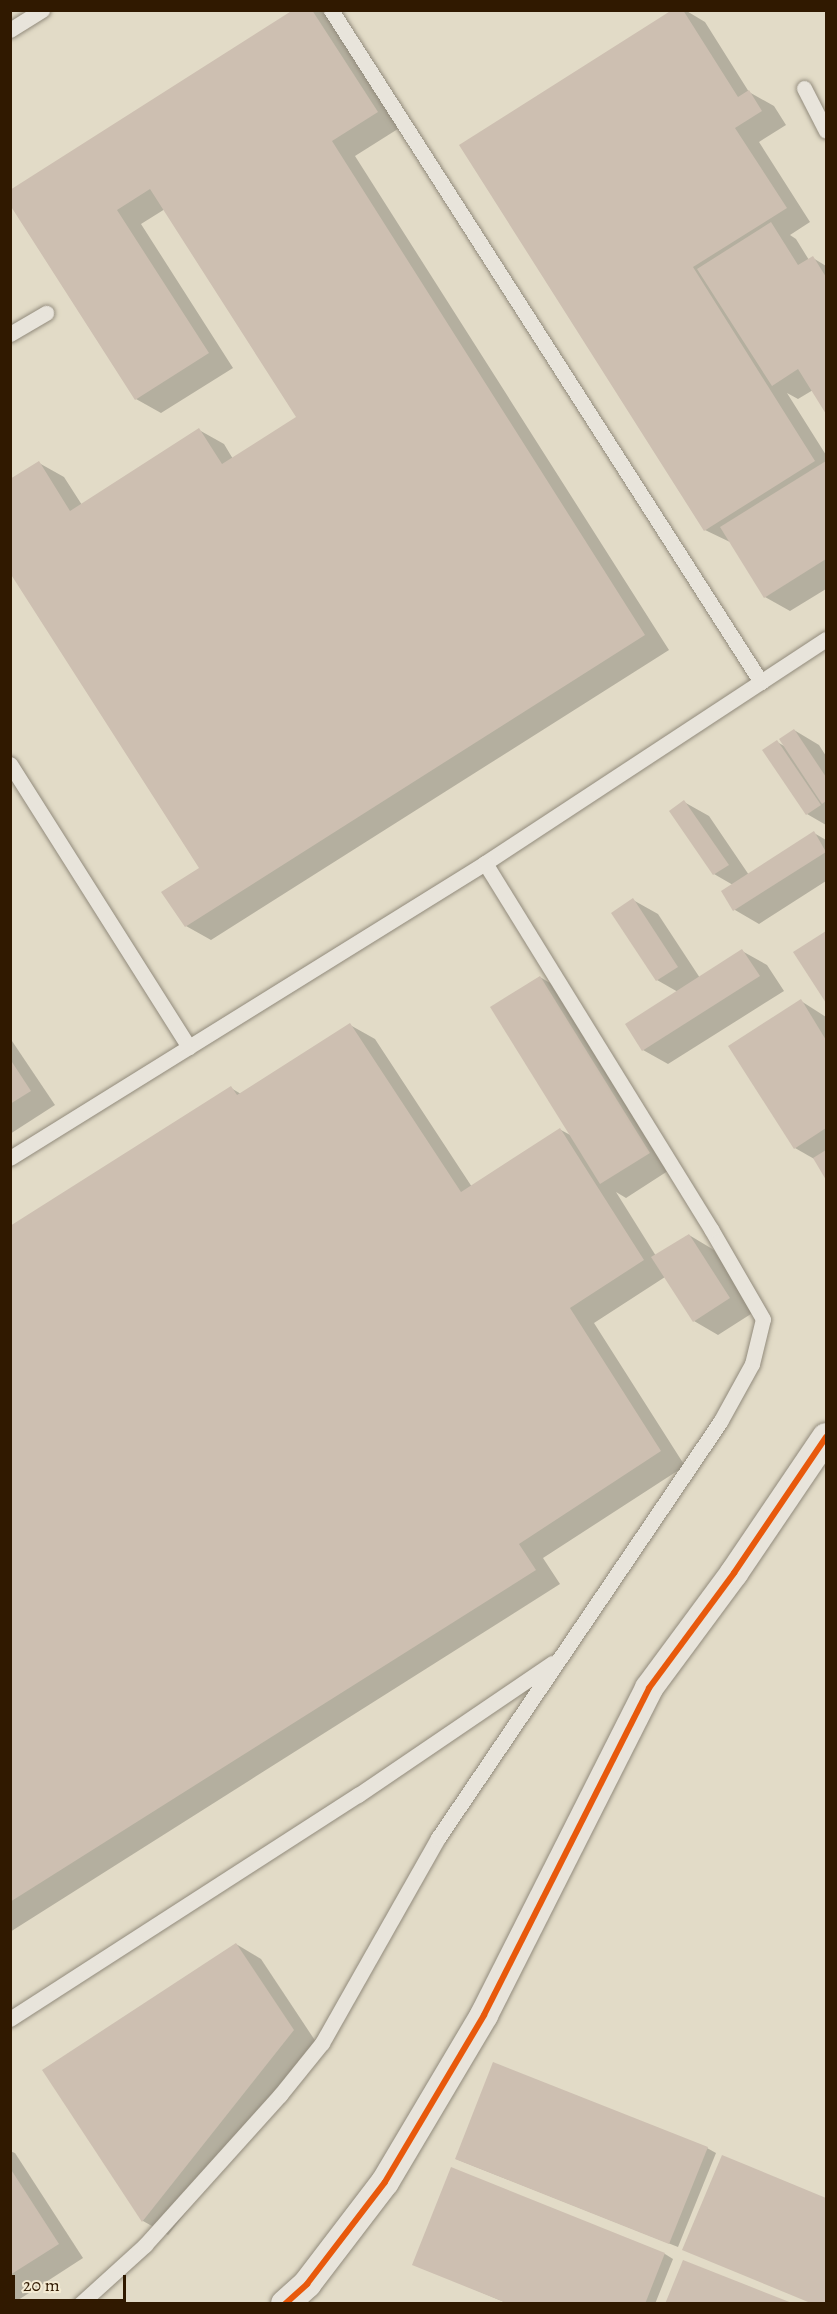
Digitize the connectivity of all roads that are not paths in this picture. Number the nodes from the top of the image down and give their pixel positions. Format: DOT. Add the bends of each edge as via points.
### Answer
graph roads {
  1 [pos="42,10"];
  2 [pos="331,10"];
  3 [pos="10,30"];
  4 [pos="804,88"];
  5 [pos="826,131"];
  6 [pos="46,313"];
  7 [pos="10,334"];
  8 [pos="826,639"];
  9 [pos="761,682"];
  10 [pos="10,764"];
  11 [pos="485,863"];
  12 [pos="189,1047"];
  13 [pos="10,1158"];
  14 [pos="826,1437"];
  15 [pos="560,1658"];
  16 [pos="10,2019"];
  17 [pos="80,2304"];
  18 [pos="285,2304"];
  1 -- 3 [label="lane"];
  2 -- 9 [label="lane"];
  4 -- 5 [label="lane"];
  6 -- 7 [label="lane"];
  8 -- 9 [label="lane"];
  9 -- 11 [label="lane"];
  10 -- 12 [label="lane"];
  11 -- 12 [label="lane"];
  11 -- 15 [label="lane" via="763,1319 752,1364 720,1422"];
  12 -- 13 [label="lane"];
  14 -- 18 [label="street" via="734,1573 649,1688 484,2015 386,2182 307,2284"];
  15 -- 16 [label="lane" via="358,1795"];
  15 -- 17 [label="lane" via="438,1838 322,2043 280,2096 145,2245"];
}
